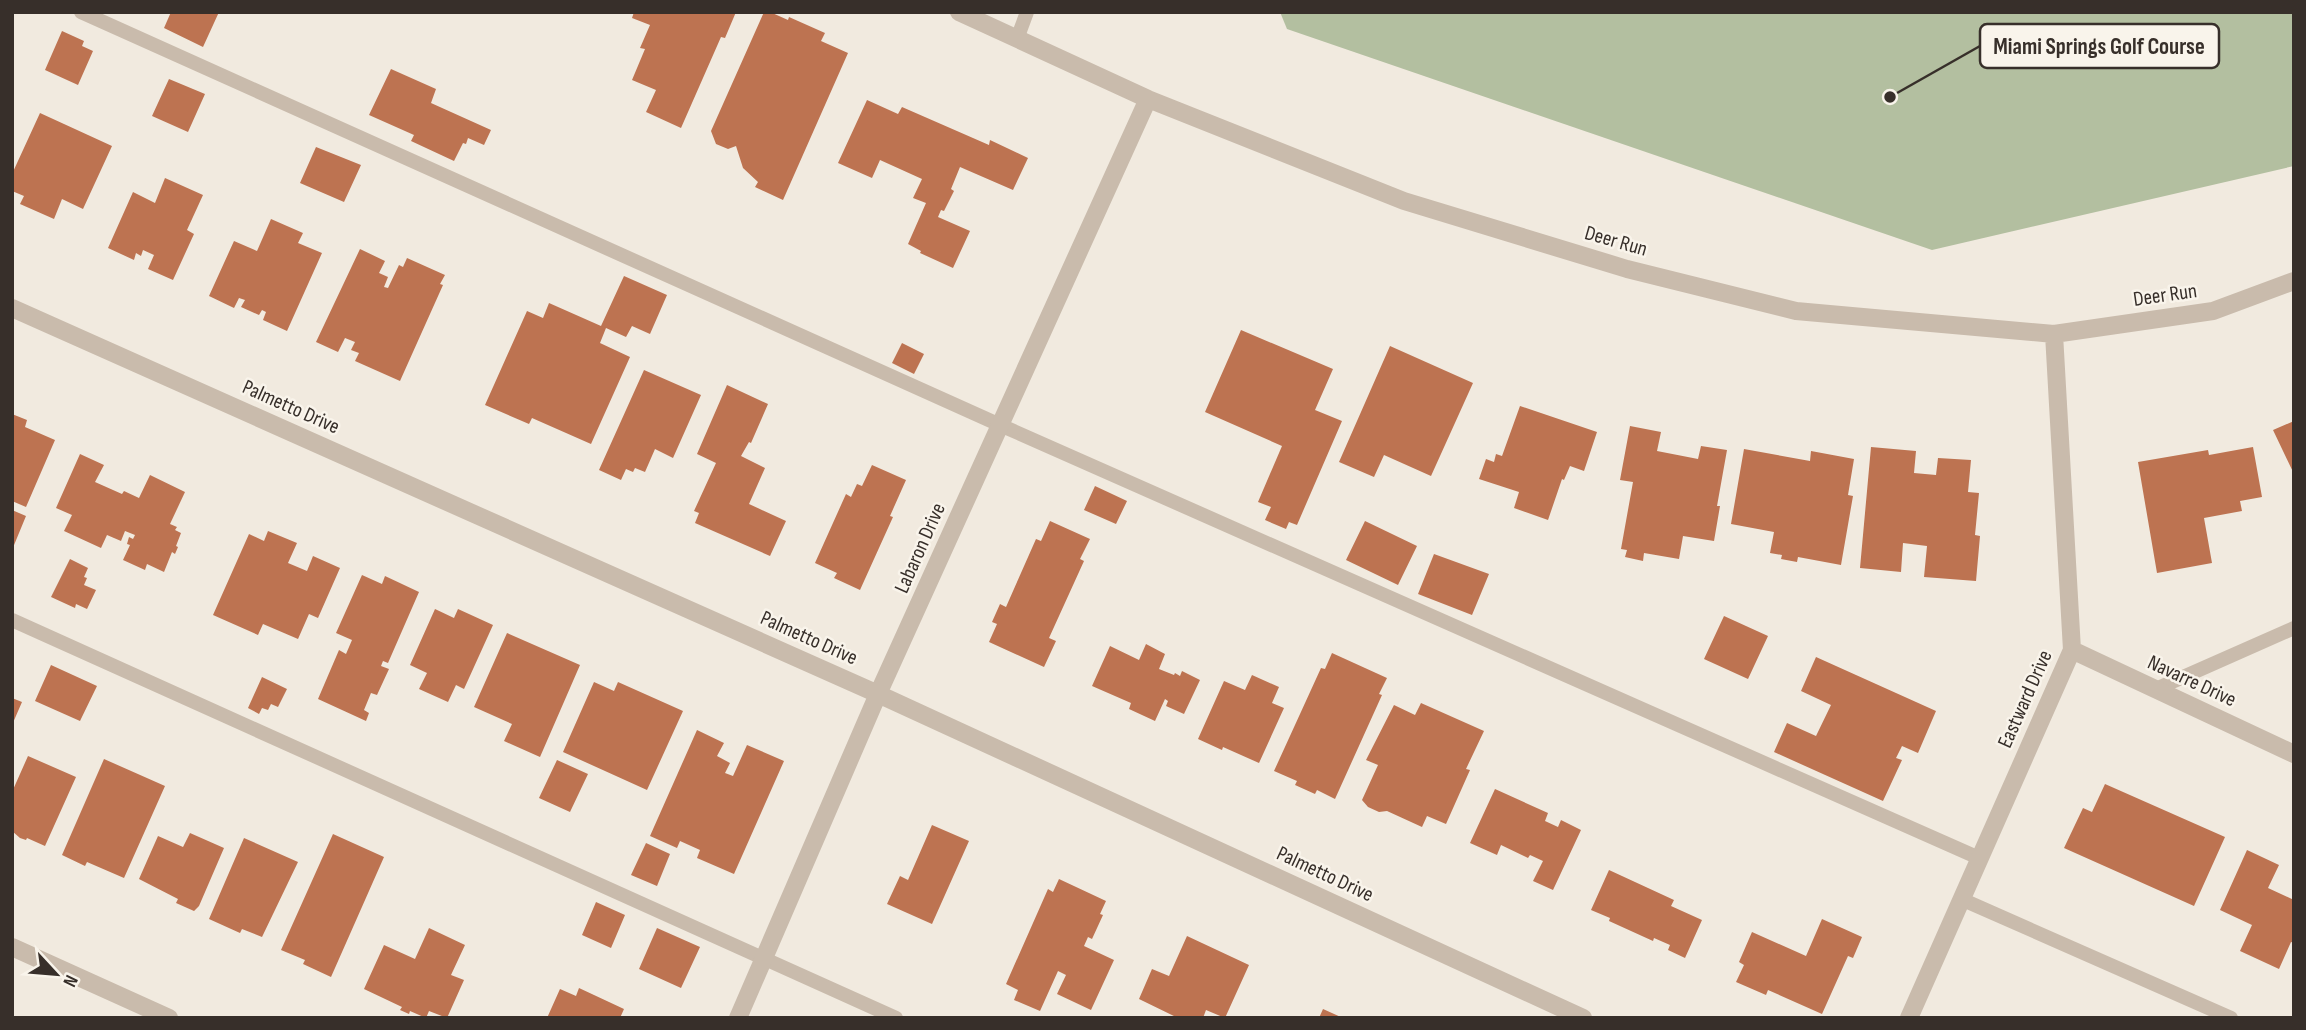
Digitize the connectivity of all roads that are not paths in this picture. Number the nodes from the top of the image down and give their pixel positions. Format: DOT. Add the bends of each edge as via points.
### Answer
graph roads {
  1 [pos="81,12"];
  2 [pos="959,12"];
  3 [pos="1027,12"];
  4 [pos="1017,39"];
  5 [pos="1148,99"];
  6 [pos="2294,281"];
  7 [pos="12,308"];
  8 [pos="2054,334"];
  9 [pos="1000,425"];
  10 [pos="12,620"];
  11 [pos="2294,628"];
  12 [pos="2072,650"];
  13 [pos="2156,689"];
  14 [pos="878,694"];
  15 [pos="2294,754"];
  16 [pos="1979,858"];
  17 [pos="1961,899"];
  18 [pos="12,947"];
  19 [pos="764,958"];
  20 [pos="169,1018"];
  21 [pos="738,1018"];
  22 [pos="896,1018"];
  23 [pos="1583,1018"];
  24 [pos="1909,1018"];
  25 [pos="2231,1018"];
  1 -- 9 [label="lane"];
  2 -- 4 [label="street, Deer Run"];
  3 -- 4 [label="lane"];
  4 -- 5 [label="street, Deer Run"];
  5 -- 8 [label="street, Deer Run" via="1404,201 1627,269 1796,312"];
  5 -- 9 [label="street, Labaron Drive"];
  6 -- 8 [label="street, Deer Run" via="2213,312"];
  7 -- 14 [label="street, Palmetto Drive"];
  8 -- 12 [label="street, Eastward Drive"];
  9 -- 14 [label="street, Labaron Drive"];
  9 -- 16 [label="lane"];
  10 -- 19 [label="lane"];
  11 -- 13 [label="lane"];
  12 -- 13 [label="street, Navarre Drive"];
  12 -- 16 [label="street, Eastward Drive"];
  13 -- 15 [label="street, Navarre Drive"];
  14 -- 19 [label="street, Labaron Drive"];
  14 -- 23 [label="street, Palmetto Drive"];
  16 -- 17 [label="street, Eastward Drive"];
  17 -- 24 [label="street, Eastward Drive"];
  17 -- 25 [label="lane"];
  18 -- 20 [label="street"];
  19 -- 21 [label="street, Labaron Drive"];
  19 -- 22 [label="lane"];
}
